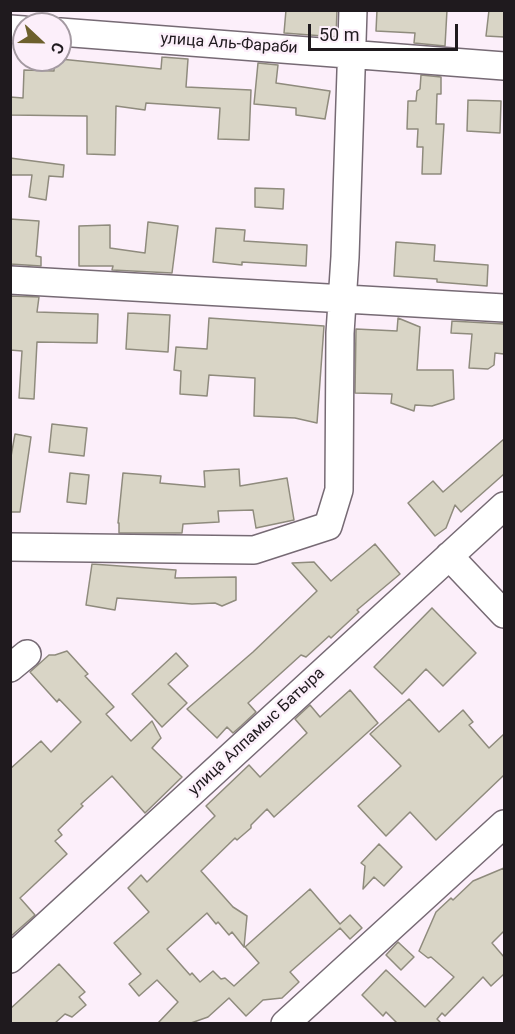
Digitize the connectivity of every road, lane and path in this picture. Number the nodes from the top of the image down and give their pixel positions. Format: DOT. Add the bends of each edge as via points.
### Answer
graph roads {
  1 [pos="353,10"];
  2 [pos="72,33"];
  3 [pos="352,53"];
  4 [pos="504,66"];
  5 [pos="10,280"];
  6 [pos="342,300"];
  7 [pos="504,308"];
  8 [pos="504,506"];
  9 [pos="10,547"];
  10 [pos="449,556"];
  11 [pos="504,614"];
  12 [pos="504,824"];
  13 [pos="10,959"];
  14 [pos="285,1023"];
  1 -- 3 [label="street"];
  2 -- 3 [label="street, улица Аль-Фараби"];
  3 -- 4 [label="street, улица Аль-Фараби"];
  3 -- 6 [label="street"];
  5 -- 6 [label="street"];
  6 -- 7 [label="street"];
  6 -- 9 [label="street" via="339,490 328,526 254,550"];
  8 -- 10 [label="street, улица Алпамыс Батыра"];
  10 -- 11 [label="street"];
  10 -- 13 [label="street, улица Алпамыс Батыра"];
  12 -- 14 [label="street"];
}
